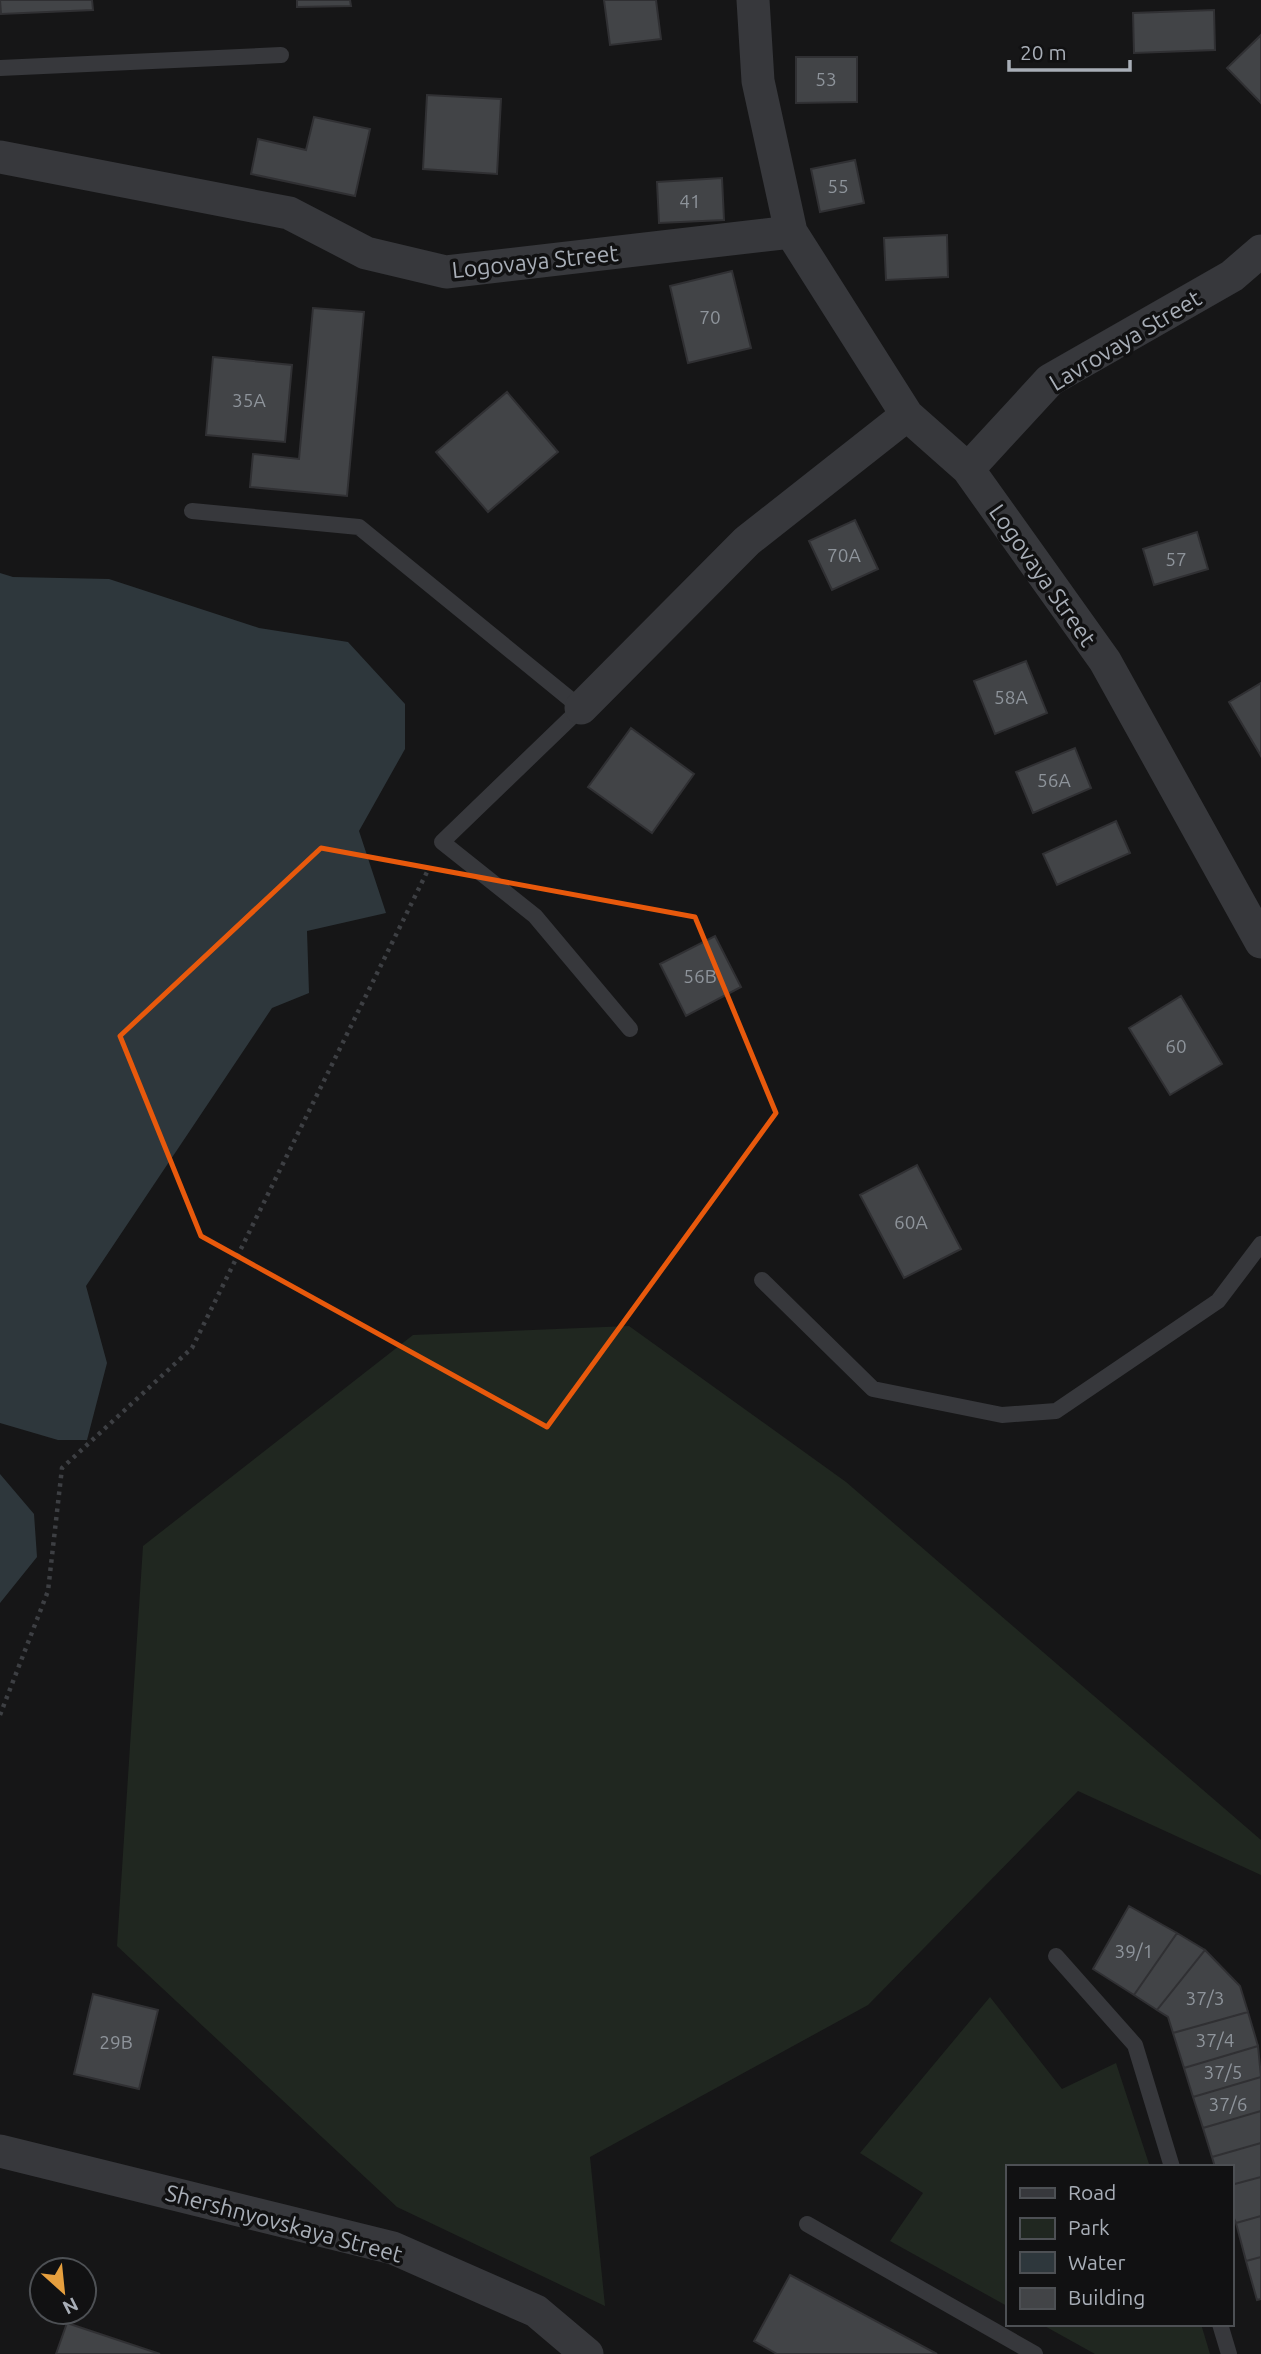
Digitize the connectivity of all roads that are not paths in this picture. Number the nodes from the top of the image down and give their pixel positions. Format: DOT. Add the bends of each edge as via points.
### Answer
graph roads {
  1 [pos="753,0"];
  2 [pos="281,55"];
  3 [pos="0,68"];
  4 [pos="0,158"];
  5 [pos="791,232"];
  6 [pos="1261,251"];
  7 [pos="907,415"];
  8 [pos="968,469"];
  9 [pos="192,511"];
  10 [pos="580,708"];
  11 [pos="1261,942"];
  12 [pos="630,1029"];
  13 [pos="1261,1244"];
  14 [pos="762,1280"];
  15 [pos="1056,1956"];
  16 [pos="0,2151"];
  17 [pos="1171,2165"];
  18 [pos="807,2224"];
  19 [pos="1221,2326"];
  20 [pos="587,2354"];
  21 [pos="1035,2354"];
  22 [pos="1229,2354"];
  1 -- 5 [label="street, Logovaya Street" via="758,80"];
  2 -- 3 [label="lane"];
  4 -- 5 [label="street, Logovaya Street" via="289,214 366,253 446,272"];
  5 -- 7 [label="street, Logovaya Street"];
  6 -- 8 [label="street, Lavrovaya Street" via="1232,276 1051,380"];
  7 -- 8 [label="street, Logovaya Street"];
  7 -- 10 [label="street" via="747,541"];
  8 -- 11 [label="street, Logovaya Street" via="1105,661"];
  9 -- 10 [label="lane" via="359,527"];
  10 -- 12 [label="lane" via="442,842 535,916"];
  13 -- 14 [label="lane" via="1218,1301 1055,1411 1002,1415 873,1390"];
  15 -- 17 [label="lane" via="1135,2045"];
  16 -- 20 [label="street, Shershnyovskaya Street" via="393,2248 536,2311"];
  18 -- 21 [label="lane"];
  19 -- 22 [label="lane"];
}
